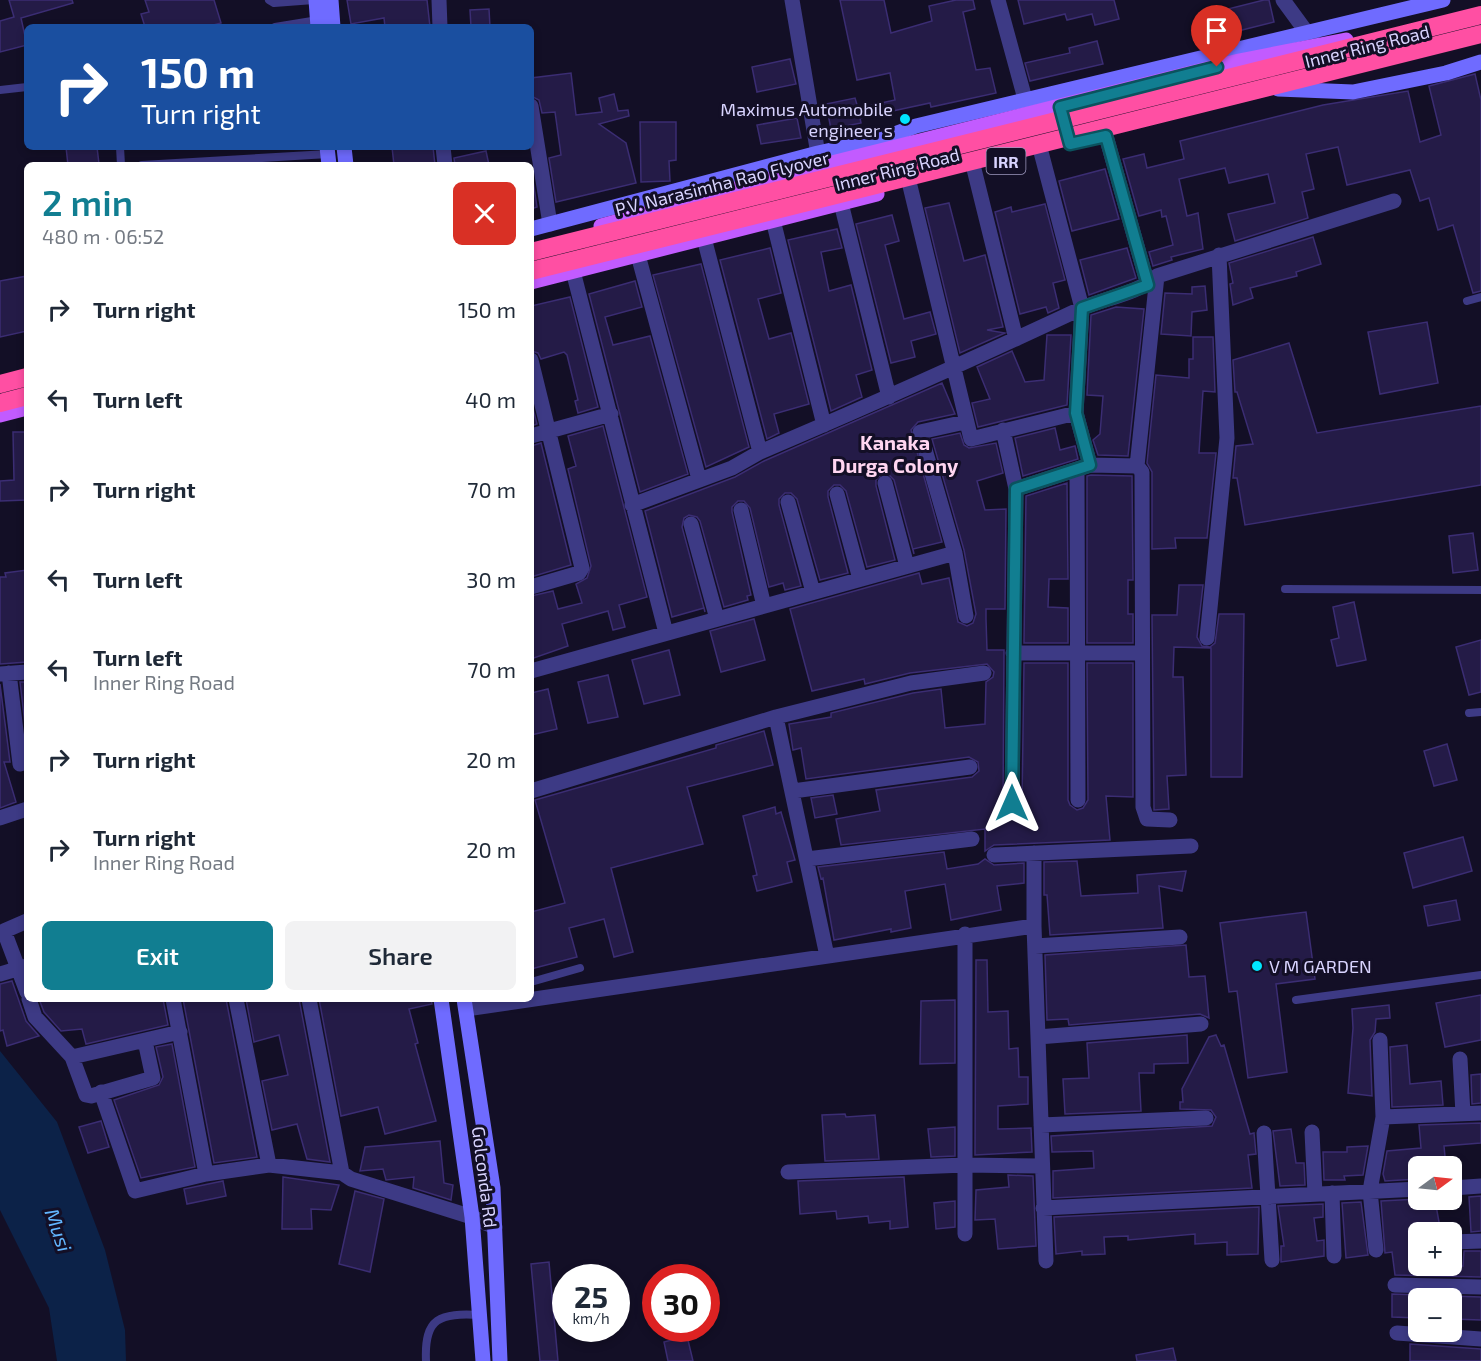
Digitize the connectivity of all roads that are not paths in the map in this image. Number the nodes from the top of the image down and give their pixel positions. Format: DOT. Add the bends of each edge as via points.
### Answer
graph roads {
  1 [pos="269,0"];
  2 [pos="315,0"];
  3 [pos="331,0"];
  4 [pos="439,0"];
  5 [pos="792,0"];
  6 [pos="998,0"];
  7 [pos="1283,0"];
  8 [pos="1443,0"];
  9 [pos="1425,2"];
  10 [pos="1481,12"];
  11 [pos="318,23"];
  12 [pos="333,24"];
  13 [pos="440,24"];
  14 [pos="1308,33"];
  15 [pos="1481,36"];
  16 [pos="1316,46"];
  17 [pos="1481,62"];
  18 [pos="24,87"];
  19 [pos="1278,89"];
  20 [pos="0,90"];
  21 [pos="1060,107"];
  22 [pos="1027,108"];
  23 [pos="534,125"];
  24 [pos="1106,136"];
  25 [pos="1070,144"];
  26 [pos="1041,152"];
  27 [pos="328,155"];
  28 [pos="819,159"];
  29 [pos="198,162"];
  30 [pos="974,169"];
  31 [pos="910,186"];
  32 [pos="1394,201"];
  33 [pos="841,203"];
  34 [pos="773,220"];
  35 [pos="550,224"];
  36 [pos="534,228"];
  37 [pos="704,238"];
  38 [pos="534,242"];
  39 [pos="534,251"];
  40 [pos="638,255"];
  41 [pos="1219,255"];
  42 [pos="534,270"];
  43 [pos="573,271"];
  44 [pos="534,281"];
  45 [pos="1152,281"];
  46 [pos="1481,297"];
  47 [pos="1467,301"];
  48 [pos="1082,308"];
  49 [pos="1016,339"];
  50 [pos="953,369"];
  51 [pos="24,370"];
  52 [pos="534,371"];
  53 [pos="0,376"];
  54 [pos="24,378"];
  55 [pos="0,384"];
  56 [pos="889,396"];
  57 [pos="24,397"];
  58 [pos="0,403"];
  59 [pos="24,409"];
  60 [pos="1076,413"];
  61 [pos="611,414"];
  62 [pos="0,415"];
  63 [pos="965,422"];
  64 [pos="824,425"];
  65 [pos="1003,430"];
  66 [pos="550,431"];
  67 [pos="534,435"];
  68 [pos="760,452"];
  69 [pos="1137,466"];
  70 [pos="1083,468"];
  71 [pos="699,479"];
  72 [pos="885,483"];
  73 [pos="1016,489"];
  74 [pos="837,494"];
  75 [pos="788,502"];
  76 [pos="632,505"];
  77 [pos="741,510"];
  78 [pos="691,524"];
  79 [pos="955,553"];
  80 [pos="907,566"];
  81 [pos="860,579"];
  82 [pos="534,586"];
  83 [pos="1285,589"];
  84 [pos="1481,590"];
  85 [pos="813,592"];
  86 [pos="764,606"];
  87 [pos="966,616"];
  88 [pos="717,619"];
  89 [pos="666,633"];
  90 [pos="1207,638"];
  91 [pos="1076,652"];
  92 [pos="1013,653"];
  93 [pos="1141,653"];
  94 [pos="534,670"];
  95 [pos="24,672"];
  96 [pos="5,674"];
  97 [pos="984,674"];
  98 [pos="1481,712"];
  99 [pos="1469,713"];
  100 [pos="776,717"];
  101 [pos="20,764"];
  102 [pos="970,767"];
  103 [pos="534,790"];
  104 [pos="793,791"];
  105 [pos="1078,800"];
  106 [pos="1012,803"];
  107 [pos="24,810"];
  108 [pos="0,818"];
  109 [pos="1170,820"];
  110 [pos="972,839"];
  111 [pos="1191,846"];
  112 [pos="1034,853"];
  113 [pos="994,855"];
  114 [pos="807,859"];
  115 [pos="24,922"];
  116 [pos="1034,926"];
  117 [pos="965,934"];
  118 [pos="1180,937"];
  119 [pos="1035,946"];
  120 [pos="827,956"];
  121 [pos="23,967"];
  122 [pos="580,968"];
  123 [pos="0,974"];
  124 [pos="1481,975"];
  125 [pos="534,981"];
  126 [pos="534,995"];
  127 [pos="1296,1000"];
  128 [pos="31,1002"];
  129 [pos="174,1002"];
  130 [pos="237,1002"];
  131 [pos="310,1002"];
  132 [pos="441,1002"];
  133 [pos="480,1002"];
  134 [pos="465,1004"];
  135 [pos="1201,1024"];
  136 [pos="180,1032"];
  137 [pos="1038,1036"];
  138 [pos="1380,1040"];
  139 [pos="145,1041"];
  140 [pos="72,1057"];
  141 [pos="1460,1059"];
  142 [pos="101,1092"];
  143 [pos="1481,1113"];
  144 [pos="1463,1114"];
  145 [pos="1383,1117"];
  146 [pos="1206,1118"];
  147 [pos="1041,1125"];
  148 [pos="1312,1132"];
  149 [pos="1264,1133"];
  150 [pos="269,1165"];
  151 [pos="965,1165"];
  152 [pos="1042,1166"];
  153 [pos="788,1172"];
  154 [pos="342,1173"];
  155 [pos="206,1174"];
  156 [pos="1481,1186"];
  157 [pos="1462,1187"];
  158 [pos="1408,1189"];
  159 [pos="1370,1191"];
  160 [pos="1332,1193"];
  161 [pos="1315,1194"];
  162 [pos="1266,1196"];
  163 [pos="1042,1208"];
  164 [pos="472,1217"];
  165 [pos="495,1227"];
  166 [pos="965,1234"];
  167 [pos="1481,1241"];
  168 [pos="1462,1242"];
  169 [pos="1376,1250"];
  170 [pos="1334,1256"];
  171 [pos="1272,1260"];
  172 [pos="1046,1261"];
  173 [pos="1395,1285"];
  174 [pos="1481,1287"];
  175 [pos="480,1315"];
  176 [pos="1397,1333"];
  177 [pos="1481,1339"];
  178 [pos="426,1361"];
  179 [pos="483,1361"];
  180 [pos="500,1361"];
  1 -- 2 [label="lane"];
  2 -- 11 [label="street"];
  3 -- 12 [label="street"];
  4 -- 13 [label="street"];
  5 -- 28 [label="street"];
  6 -- 22 [label="street"];
  7 -- 14 [label="street"];
  8 -- 9 [label="street"];
  9 -- 14 [label="street"];
  10 -- 16 [label="main road, Inner Ring Road / IRR"];
  10 -- 39 [label="highway, P.V. Narasimha Rao Flyover"];
  14 -- 16 [label="street"];
  14 -- 22 [label="street"];
  15 -- 19 [label="main road, Inner Ring Road / IRR"];
  15 -- 42 [label="highway"];
  16 -- 21 [label="main road, Inner Ring Road / IRR" via="1239,61"];
  17 -- 19 [label="street" via="1353,92"];
  18 -- 20 [label="lane"];
  19 -- 24 [label="main road, Inner Ring Road / IRR"];
  21 -- 22 [label="main road, Inner Ring Road / IRR"];
  21 -- 25 [label="main road"];
  22 -- 28 [label="main road, Inner Ring Road / IRR"];
  23 -- 35 [label="street"];
  24 -- 25 [label="main road, Inner Ring Road / IRR"];
  24 -- 45 [label="street"];
  25 -- 26 [label="main road, Inner Ring Road / IRR"];
  26 -- 30 [label="main road, Inner Ring Road / IRR"];
  26 -- 48 [label="street"];
  27 -- 29 [label="lane"];
  28 -- 35 [label="street"];
  28 -- 38 [label="main road, Inner Ring Road / IRR"];
  30 -- 31 [label="main road, Inner Ring Road / IRR"];
  30 -- 49 [label="street"];
  31 -- 33 [label="main road, Inner Ring Road / IRR"];
  31 -- 50 [label="street"];
  32 -- 41 [label="street"];
  33 -- 34 [label="main road, Inner Ring Road / IRR"];
  33 -- 56 [label="street"];
  34 -- 37 [label="main road, Inner Ring Road / IRR"];
  34 -- 64 [label="street"];
  35 -- 36 [label="street"];
  37 -- 40 [label="main road, Inner Ring Road / IRR"];
  37 -- 68 [label="street"];
  40 -- 43 [label="main road, Inner Ring Road / IRR"];
  40 -- 71 [label="street"];
  41 -- 45 [label="street"];
  41 -- 90 [label="street" via="1227,438"];
  43 -- 44 [label="main road, Inner Ring Road / IRR"];
  43 -- 61 [label="street"];
  45 -- 48 [label="street"];
  45 -- 69 [label="street"];
  46 -- 47 [label="lane"];
  48 -- 49 [label="street"];
  48 -- 60 [label="street"];
  49 -- 50 [label="street"];
  50 -- 56 [label="street"];
  50 -- 63 [label="street"];
  51 -- 53 [label="main road"];
  52 -- 66 [label="street"];
  54 -- 55 [label="highway"];
  56 -- 64 [label="street"];
  57 -- 58 [label="highway"];
  59 -- 62 [label="main road"];
  60 -- 65 [label="street"];
  60 -- 70 [label="street"];
  61 -- 66 [label="street"];
  61 -- 76 [label="street"];
  63 -- 65 [label="street" via="971,439"];
  63 -- 79 [label="street" via="920,432"];
  64 -- 68 [label="street"];
  65 -- 73 [label="street"];
  66 -- 67 [label="street"];
  66 -- 82 [label="street" via="582,568 579,573"];
  68 -- 71 [label="street" via="732,468"];
  69 -- 70 [label="street"];
  69 -- 93 [label="street" via="1142,472"];
  70 -- 73 [label="street"];
  70 -- 91 [label="street"];
  71 -- 76 [label="street"];
  72 -- 80 [label="street"];
  73 -- 92 [label="street"];
  74 -- 81 [label="street"];
  75 -- 85 [label="street"];
  76 -- 89 [label="street"];
  77 -- 86 [label="street"];
  78 -- 88 [label="street"];
  79 -- 80 [label="street"];
  79 -- 87 [label="street"];
  80 -- 81 [label="street"];
  81 -- 85 [label="street"];
  83 -- 84 [label="lane"];
  85 -- 86 [label="street"];
  86 -- 88 [label="street"];
  88 -- 89 [label="street"];
  89 -- 94 [label="street"];
  91 -- 92 [label="street"];
  91 -- 93 [label="street"];
  91 -- 105 [label="street"];
  92 -- 106 [label="street"];
  93 -- 109 [label="street" via="1143,807 1147,819"];
  95 -- 96 [label="street"];
  96 -- 101 [label="street"];
  97 -- 100 [label="street" via="911,683"];
  98 -- 99 [label="lane"];
  100 -- 103 [label="street"];
  100 -- 104 [label="street"];
  102 -- 104 [label="street"];
  104 -- 114 [label="street"];
  107 -- 108 [label="street"];
  110 -- 114 [label="street"];
  111 -- 112 [label="street"];
  112 -- 113 [label="street"];
  112 -- 116 [label="street"];
  114 -- 120 [label="street"];
  115 -- 121 [label="street" via="4,930"];
  116 -- 117 [label="street"];
  116 -- 119 [label="street"];
  117 -- 120 [label="street"];
  117 -- 151 [label="street"];
  118 -- 119 [label="street"];
  119 -- 137 [label="street"];
  120 -- 126 [label="street"];
  121 -- 123 [label="street"];
  122 -- 125 [label="lane"];
  124 -- 127 [label="lane"];
  128 -- 140 [label="street" via="35,1017"];
  129 -- 136 [label="street"];
  130 -- 150 [label="street"];
  131 -- 154 [label="street"];
  132 -- 164 [label="street, Golconda Rd"];
  133 -- 134 [label="street"];
  134 -- 165 [label="street, Golconda Rd" via="493,1188"];
  135 -- 137 [label="street"];
  136 -- 139 [label="street"];
  136 -- 155 [label="street"];
  137 -- 147 [label="street"];
  138 -- 145 [label="street"];
  139 -- 140 [label="street"];
  139 -- 142 [label="street" via="153,1078"];
  140 -- 142 [label="street" via="86,1095"];
  141 -- 144 [label="street"];
  142 -- 155 [label="street" via="135,1191"];
  143 -- 144 [label="street"];
  144 -- 145 [label="street"];
  145 -- 159 [label="street"];
  146 -- 147 [label="street"];
  147 -- 152 [label="street"];
  148 -- 161 [label="street"];
  149 -- 162 [label="street"];
  150 -- 154 [label="street"];
  150 -- 155 [label="street"];
  151 -- 152 [label="street"];
  151 -- 153 [label="street"];
  151 -- 166 [label="street"];
  152 -- 163 [label="street"];
  154 -- 164 [label="street"];
  156 -- 157 [label="street"];
  158 -- 159 [label="street"];
  159 -- 160 [label="street"];
  159 -- 169 [label="street"];
  160 -- 161 [label="street"];
  160 -- 170 [label="street"];
  161 -- 162 [label="street"];
  162 -- 163 [label="street"];
  162 -- 171 [label="street"];
  163 -- 172 [label="street"];
  164 -- 165 [label="street"];
  164 -- 175 [label="street, Golconda Rd"];
  165 -- 180 [label="street, Golconda Rd"];
  167 -- 168 [label="street"];
  173 -- 174 [label="street"];
  175 -- 178 [label="lane" via="458,1314 437,1321 426,1335"];
  175 -- 179 [label="street, Golconda Rd"];
  176 -- 177 [label="street"];
}
